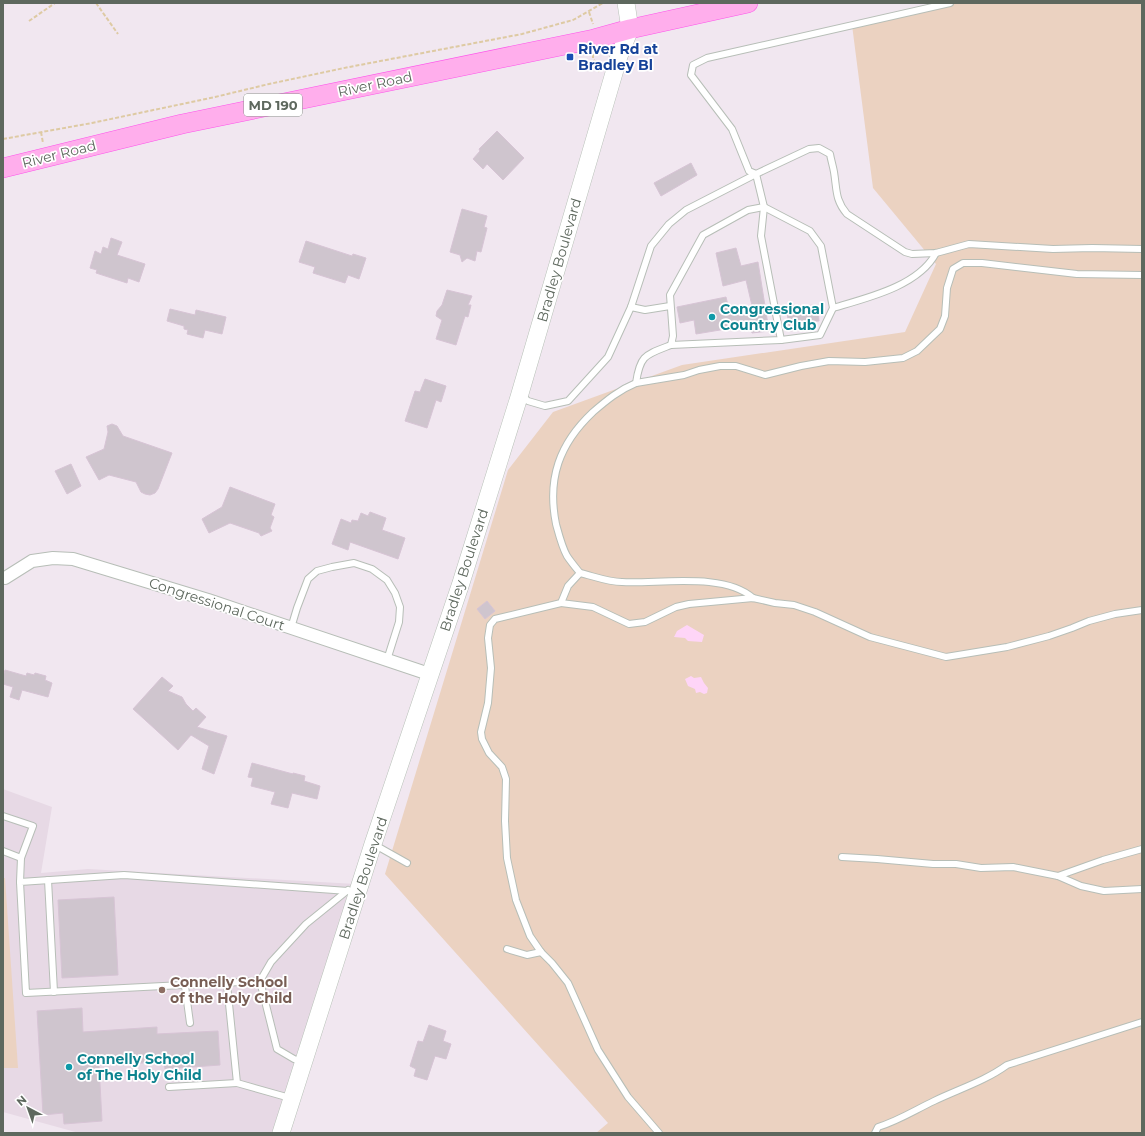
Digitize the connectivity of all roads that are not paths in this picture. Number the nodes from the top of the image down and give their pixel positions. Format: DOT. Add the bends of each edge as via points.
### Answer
graph roads {
  1 [pos="626,3"];
  2 [pos="748,3"];
  3 [pos="950,3"];
  4 [pos="630,29"];
  5 [pos="4,166"];
  6 [pos="756,174"];
  7 [pos="764,207"];
  8 [pos="1142,249"];
  9 [pos="936,253"];
  10 [pos="1142,275"];
  11 [pos="670,306"];
  12 [pos="631,307"];
  13 [pos="833,308"];
  14 [pos="781,340"];
  15 [pos="671,345"];
  16 [pos="636,383"];
  17 [pos="520,394"];
  18 [pos="580,573"];
  19 [pos="5,578"];
  20 [pos="753,598"];
  21 [pos="562,603"];
  22 [pos="1142,610"];
  23 [pos="291,628"];
  24 [pos="387,660"];
  25 [pos="429,674"];
  26 [pos="3,816"];
  27 [pos="373,844"];
  28 [pos="1142,849"];
  29 [pos="3,851"];
  30 [pos="842,857"];
  31 [pos="22,858"];
  32 [pos="407,863"];
  33 [pos="1058,876"];
  34 [pos="48,880"];
  35 [pos="20,882"];
  36 [pos="1142,889"];
  37 [pos="354,890"];
  38 [pos="507,949"];
  39 [pos="541,952"];
  40 [pos="260,982"];
  41 [pos="227,984"];
  42 [pos="185,986"];
  43 [pos="54,992"];
  44 [pos="1142,1022"];
  45 [pos="190,1023"];
  46 [pos="303,1062"];
  47 [pos="237,1083"];
  48 [pos="169,1087"];
  49 [pos="292,1098"];
  50 [pos="281,1133"];
  51 [pos="659,1133"];
  52 [pos="875,1133"];
  1 -- 4 [label="main road"];
  2 -- 4 [label="main road, River Road / MD 190"];
  3 -- 6 [label="lane" via="707,58 693,65 691,75 732,129 749,171"];
  4 -- 5 [label="main road, River Road / MD 190" via="594,39 182,124"];
  4 -- 17 [label="main road, Bradley Boulevard" via="619,56"];
  6 -- 7 [label="lane"];
  6 -- 9 [label="lane" via="803,152 819,148 830,154 835,190 840,205 848,214 904,252"];
  6 -- 12 [label="lane" via="686,210 669,224 650,246"];
  7 -- 11 [label="lane" via="748,210 703,234 670,295"];
  7 -- 13 [label="lane" via="810,231 821,246"];
  7 -- 14 [label="lane" via="761,236"];
  8 -- 9 [label="lane" via="1053,249 969,244"];
  9 -- 13 [label="lane" via="910,280"];
  10 -- 16 [label="lane" via="1077,274 963,263 953,269 945,316 940,329 917,351 903,358 865,362 829,361 765,375 736,366 720,366"];
  11 -- 12 [label="lane" via="645,310"];
  11 -- 15 [label="lane" via="673,336"];
  12 -- 17 [label="lane" via="608,357 568,401 545,406 528,401"];
  13 -- 14 [label="lane" via="820,335"];
  14 -- 15 [label="lane"];
  15 -- 16 [label="lane" via="650,353 642,360"];
  16 -- 18 [label="lane" via="609,398 583,422 567,443 557,467 552,493 558,534 567,555"];
  17 -- 25 [label="main road, Bradley Boulevard" via="461,583"];
  18 -- 20 [label="lane" via="620,582 704,582 727,585"];
  18 -- 21 [label="lane" via="568,586"];
  19 -- 23 [label="street, Congressional Court" via="32,561 73,559"];
  20 -- 21 [label="lane" via="689,604 676,607 645,622 629,624 593,607"];
  20 -- 22 [label="lane" via="794,604 870,637 946,657 1007,647 1049,636 1089,621"];
  21 -- 39 [label="lane" via="495,619 490,625 488,638 491,668 488,703 481,732 489,753 502,767 506,779 507,858 516,900 530,936"];
  23 -- 24 [label="street, Congressional Court"];
  23 -- 24 [label="lane" via="308,579 317,571 354,563 372,569 387,580 400,607 399,622"];
  24 -- 25 [label="street, Congressional Court"];
  25 -- 27 [label="main road, Bradley Boulevard"];
  26 -- 31 [label="lane" via="33,826"];
  27 -- 32 [label="lane"];
  27 -- 37 [label="main road, Bradley Boulevard"];
  28 -- 33 [label="lane"];
  29 -- 31 [label="lane"];
  30 -- 33 [label="lane" via="956,864 981,868 1013,867"];
  31 -- 35 [label="lane"];
  33 -- 36 [label="lane" via="1081,886 1104,890"];
  34 -- 35 [label="lane"];
  34 -- 37 [label="lane" via="124,875"];
  34 -- 43 [label="lane"];
  35 -- 43 [label="lane" via="26,993"];
  37 -- 40 [label="lane" via="306,924 271,962"];
  37 -- 46 [label="main road, Bradley Boulevard"];
  38 -- 39 [label="lane" via="527,955"];
  39 -- 51 [label="lane" via="568,983 598,1050 628,1097"];
  40 -- 41 [label="lane"];
  40 -- 46 [label="lane" via="277,1049"];
  41 -- 42 [label="lane"];
  41 -- 47 [label="lane"];
  42 -- 43 [label="lane"];
  42 -- 45 [label="lane"];
  44 -- 52 [label="lane" via="1007,1065 995,1074 878,1128"];
  46 -- 49 [label="main road, Bradley Boulevard"];
  47 -- 48 [label="lane"];
  47 -- 49 [label="lane"];
  49 -- 50 [label="main road, Bradley Boulevard"];
}
